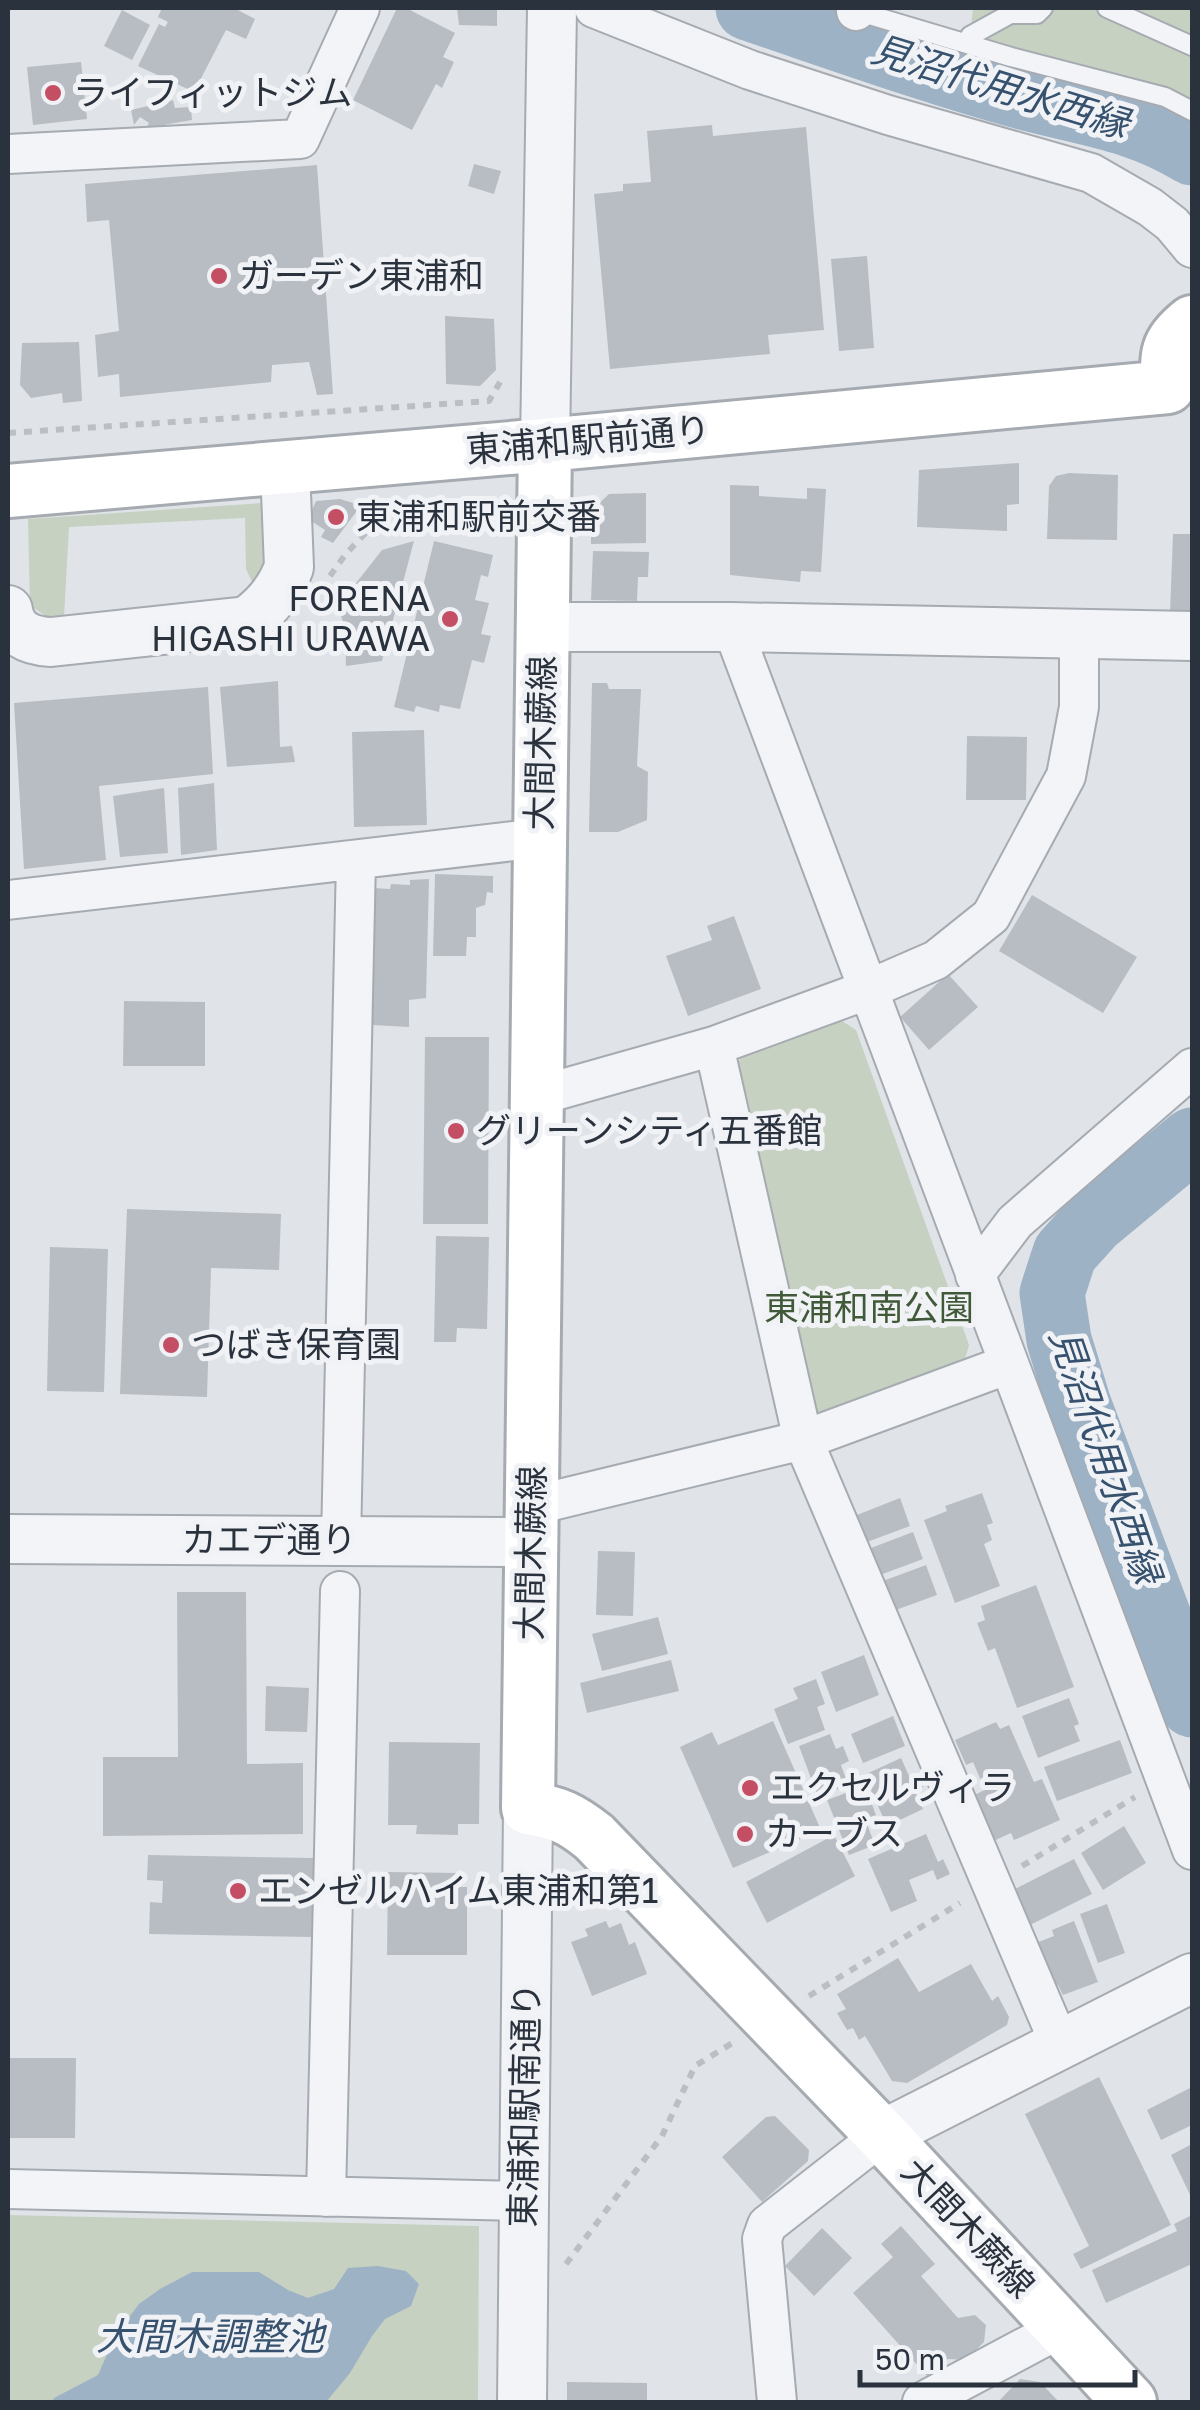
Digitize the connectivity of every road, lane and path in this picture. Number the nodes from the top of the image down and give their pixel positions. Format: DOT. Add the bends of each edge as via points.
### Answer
graph roads {
  1 [pos="360,8"];
  2 [pos="552,8"];
  3 [pos="594,8"];
  4 [pos="982,8"];
  5 [pos="1044,8"];
  6 [pos="1108,8"];
  7 [pos="1158,8"];
  8 [pos="853,9"];
  9 [pos="1155,27"];
  10 [pos="1192,46"];
  11 [pos="1192,111"];
  12 [pos="8,154"];
  13 [pos="1192,248"];
  14 [pos="1192,322"];
  15 [pos="509,366"];
  16 [pos="1180,386"];
  17 [pos="8,433"];
  18 [pos="545,445"];
  19 [pos="285,467"];
  20 [pos="8,490"];
  21 [pos="8,610"];
  22 [pos="543,627"];
  23 [pos="732,627"];
  24 [pos="1079,633"];
  25 [pos="1192,636"];
  26 [pos="540,838"];
  27 [pos="356,860"];
  28 [pos="8,900"];
  29 [pos="867,990"];
  30 [pos="714,1046"];
  31 [pos="1192,1068"];
  32 [pos="536,1096"];
  33 [pos="975,1275"];
  34 [pos="1009,1364"];
  35 [pos="802,1440"];
  36 [pos="531,1524"];
  37 [pos="8,1539"];
  38 [pos="340,1541"];
  39 [pos="340,1591"];
  40 [pos="1140,1793"];
  41 [pos="528,1808"];
  42 [pos="1192,1850"];
  43 [pos="990,1885"];
  44 [pos="1192,1978"];
  45 [pos="770,2020"];
  46 [pos="1060,2045"];
  47 [pos="882,2135"];
  48 [pos="8,2190"];
  49 [pos="326,2198"];
  50 [pos="524,2201"];
  51 [pos="566,2264"];
  52 [pos="1061,2328"];
  53 [pos="522,2402"];
  54 [pos="777,2402"];
  55 [pos="922,2402"];
  56 [pos="1130,2402"];
  1 -- 12 [label="street" via="300,139"];
  2 -- 18 [label="street"];
  3 -- 13 [label="street" via="888,116 1092,173 1150,207"];
  4 -- 5 [label="lane" via="974,34 1010,14"];
  6 -- 9 [label="lane"];
  7 -- 9 [label="lane"];
  8 -- 11 [label="lane" via="1164,97"];
  9 -- 10 [label="lane"];
  14 -- 16 [label="main road" via="1170,343 1166,358"];
  15 -- 17 [label="path" via="490,401"];
  16 -- 18 [label="main road, 東浦和駅前通り"];
  18 -- 19 [label="main road, 東浦和駅前通り"];
  18 -- 22 [label="main road, 大間木蕨線"];
  19 -- 20 [label="main road, 東浦和駅前通り"];
  19 -- 21 [label="street" via="289,567 263,610 247,622 51,642 18,632"];
  22 -- 23 [label="street"];
  22 -- 26 [label="main road, 大間木蕨線"];
  23 -- 24 [label="street"];
  23 -- 29 [label="street"];
  24 -- 25 [label="street"];
  24 -- 29 [label="street" via="1079,707 1066,776 991,916 936,960"];
  26 -- 27 [label="street"];
  26 -- 32 [label="main road, 大間木蕨線"];
  27 -- 28 [label="street"];
  27 -- 38 [label="street"];
  29 -- 30 [label="street"];
  29 -- 33 [label="street"];
  30 -- 32 [label="street"];
  30 -- 35 [label="street"];
  31 -- 33 [label="street" via="1015,1222"];
  32 -- 36 [label="main road, 大間木蕨線"];
  33 -- 34 [label="street"];
  34 -- 35 [label="street"];
  34 -- 42 [label="street"];
  35 -- 36 [label="street"];
  35 -- 43 [label="street"];
  36 -- 38 [label="street, カエデ通り"];
  36 -- 41 [label="main road, 大間木蕨線"];
  37 -- 38 [label="street, カエデ通り"];
  39 -- 49 [label="street"];
  40 -- 43 [label="path"];
  41 -- 45 [label="main road, 大間木蕨線" via="556,1812 594,1837"];
  41 -- 50 [label="street, 東浦和駅南通り"];
  43 -- 45 [label="path"];
  43 -- 46 [label="street"];
  44 -- 46 [label="street"];
  45 -- 47 [label="main road, 大間木蕨線"];
  45 -- 51 [label="path" via="695,2066 662,2136"];
  46 -- 47 [label="street"];
  47 -- 52 [label="main road, 大間木蕨線"];
  47 -- 54 [label="street" via="767,2225 762,2239"];
  48 -- 49 [label="street"];
  49 -- 50 [label="street"];
  50 -- 53 [label="street, 東浦和駅南通り"];
  52 -- 55 [label="street"];
  52 -- 56 [label="main road, 大間木蕨線"];
}
